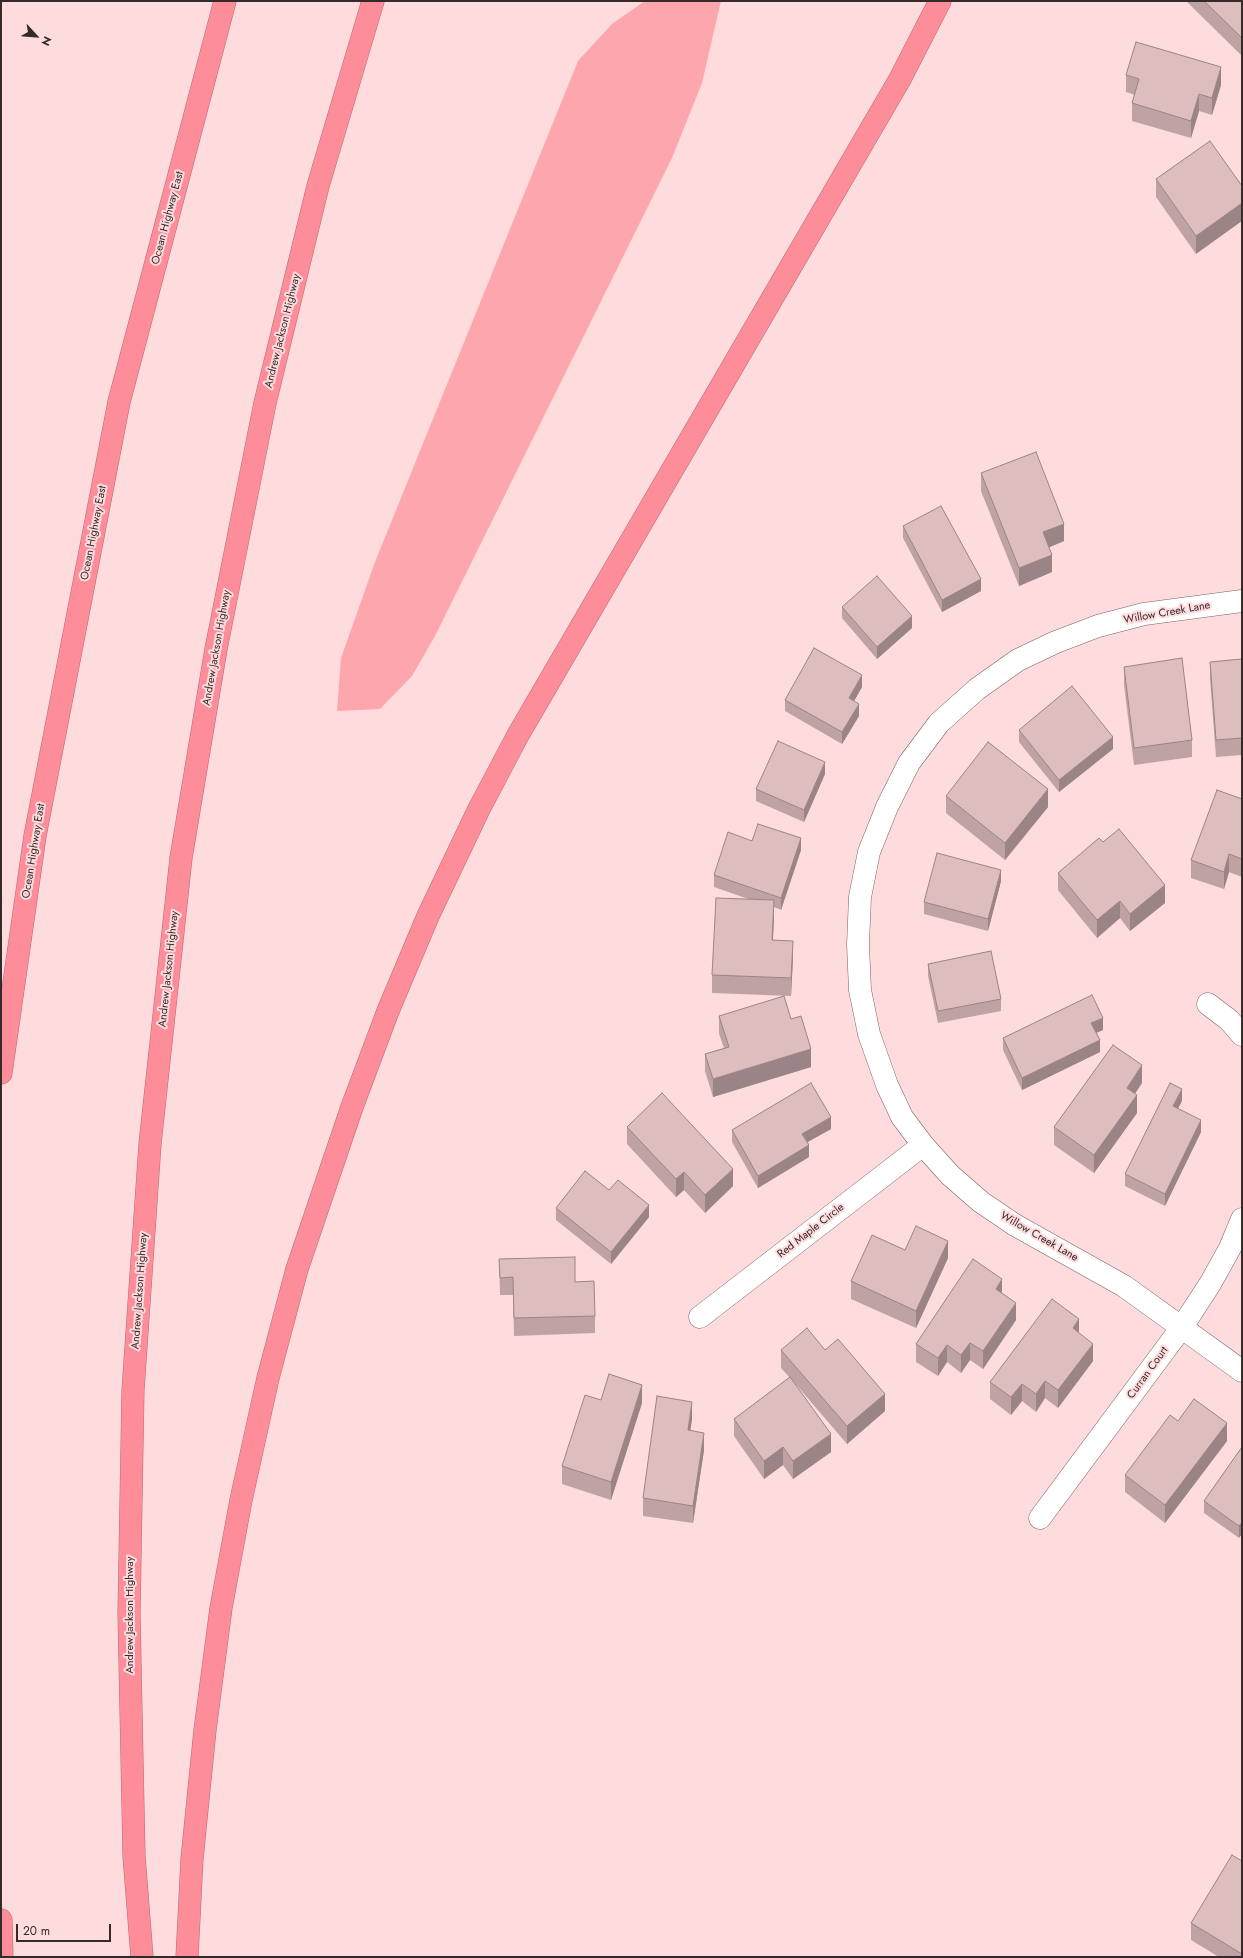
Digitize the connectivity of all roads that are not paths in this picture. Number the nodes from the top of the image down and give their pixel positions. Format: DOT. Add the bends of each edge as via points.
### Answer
graph roads {
  1 [pos="224,1"];
  2 [pos="373,1"];
  3 [pos="940,1"];
  4 [pos="1242,601"];
  5 [pos="1208,1004"];
  6 [pos="1242,1035"];
  7 [pos="1,1073"];
  8 [pos="923,1145"];
  9 [pos="1242,1219"];
  10 [pos="700,1317"];
  11 [pos="1182,1327"];
  12 [pos="1242,1371"];
  13 [pos="1040,1518"];
  14 [pos="1,1920"];
  15 [pos="2,1957"];
  16 [pos="142,1957"];
  17 [pos="187,1957"];
  1 -- 7 [label="highway, Ocean Highway East" via="119,402 35,836"];
  2 -- 16 [label="highway, Andrew Jackson Highway" via="318,186 265,403 216,649 181,858 150,1144 133,1390 129,1613 134,1856"];
  3 -- 17 [label="highway" via="896,86 518,735 442,887 388,1011 352,1107 298,1269 268,1378 241,1500 221,1608 205,1730 192,1859"];
  4 -- 8 [label="street, Willow Creek Lane" via="1144,614 1098,626 1018,660 977,689 940,723 909,763 887,807 869,852 860,897 858,945 860,990 869,1034 887,1085 902,1117"];
  5 -- 6 [label="street"];
  8 -- 10 [label="street, Red Maple Circle"];
  8 -- 11 [label="street, Willow Creek Lane" via="950,1175 987,1206 1015,1225 1124,1286"];
  9 -- 11 [label="street, Curran Court" via="1230,1248"];
  11 -- 12 [label="street, Willow Creek Lane"];
  11 -- 13 [label="street, Curran Court"];
  14 -- 15 [label="highway"];
}
